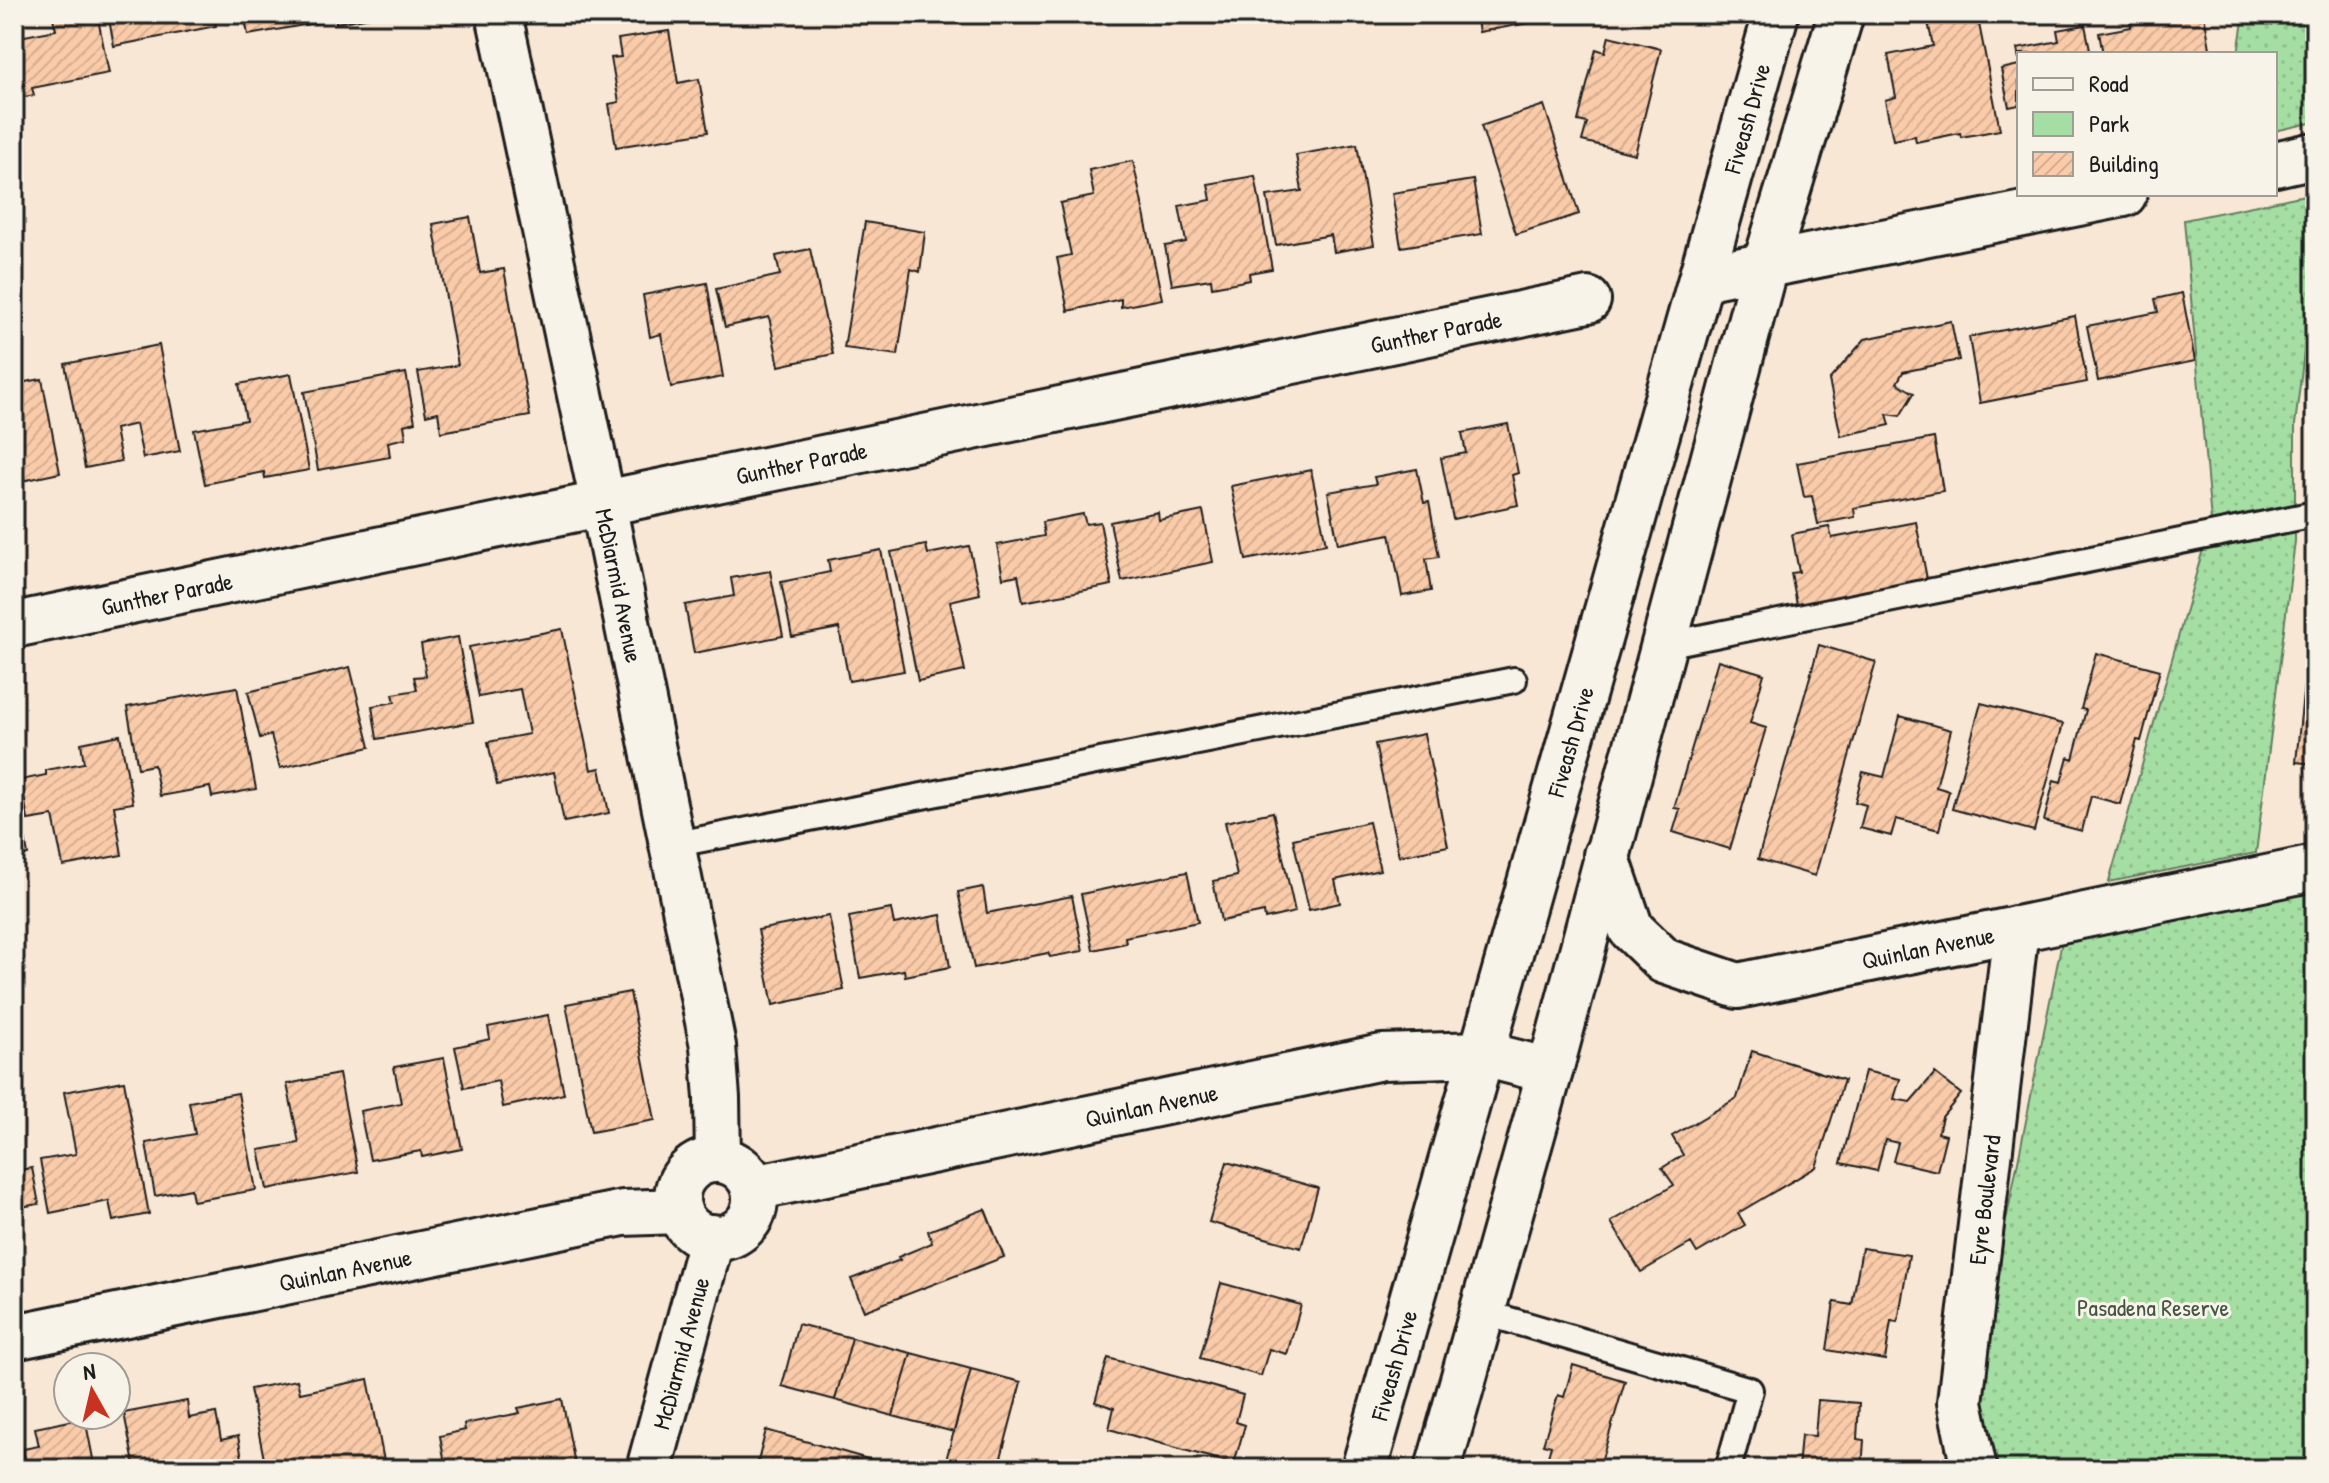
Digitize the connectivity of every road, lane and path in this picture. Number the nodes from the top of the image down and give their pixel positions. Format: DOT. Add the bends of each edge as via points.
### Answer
graph roads {
  1 [pos="499,14"];
  2 [pos="1776,14"];
  3 [pos="1841,14"];
  4 [pos="2315,155"];
  5 [pos="2277,164"];
  6 [pos="2114,196"];
  7 [pos="1765,266"];
  8 [pos="1702,278"];
  9 [pos="1588,300"];
  10 [pos="603,505"];
  11 [pos="2315,514"];
  12 [pos="14,625"];
  13 [pos="1665,645"];
  14 [pos="1514,680"];
  15 [pos="672,845"];
  16 [pos="1606,855"];
  17 [pos="2315,868"];
  18 [pos="2016,929"];
  19 [pos="1483,1054"];
  20 [pos="1550,1071"];
  21 [pos="718,1160"];
  22 [pos="754,1188"];
  23 [pos="696,1224"];
  24 [pos="1482,1312"];
  25 [pos="14,1337"];
  26 [pos="649,1469"];
  27 [pos="1364,1469"];
  28 [pos="1438,1469"];
  29 [pos="1728,1469"];
  30 [pos="1974,1469"];
  1 -- 10 [label="street, McDiarmid Avenue"];
  2 -- 8 [label="street, Fiveash Drive"];
  3 -- 7 [label="street"];
  4 -- 5 [label="street"];
  6 -- 7 [label="street"];
  7 -- 8 [label="street"];
  7 -- 13 [label="street"];
  8 -- 19 [label="street, Fiveash Drive"];
  9 -- 10 [label="street, Gunther Parade"];
  10 -- 12 [label="street, Gunther Parade"];
  10 -- 15 [label="street, McDiarmid Avenue"];
  11 -- 13 [label="lane"];
  13 -- 16 [label="street"];
  14 -- 15 [label="lane"];
  15 -- 21 [label="street, McDiarmid Avenue" via="713,1046"];
  16 -- 18 [label="street, Quinlan Avenue" via="1631,929 1664,961 1738,986"];
  16 -- 20 [label="street"];
  17 -- 18 [label="street, Quinlan Avenue"];
  18 -- 30 [label="street, Eyre Boulevard" via="1960,1402"];
  19 -- 20 [label="street, Quinlan Avenue"];
  19 -- 22 [label="street, Quinlan Avenue" via="1382,1057"];
  19 -- 27 [label="street, Fiveash Drive"];
  20 -- 24 [label="street"];
  21 -- 22 [label="street" via="739,1167"];
  21 -- 23 [label="street" via="700,1163 678,1191"];
  22 -- 23 [label="street" via="755,1207 737,1232 725,1237"];
  23 -- 25 [label="street, Quinlan Avenue" via="623,1213"];
  23 -- 26 [label="street, McDiarmid Avenue"];
  24 -- 28 [label="street"];
  24 -- 29 [label="lane" via="1750,1390"];
}
